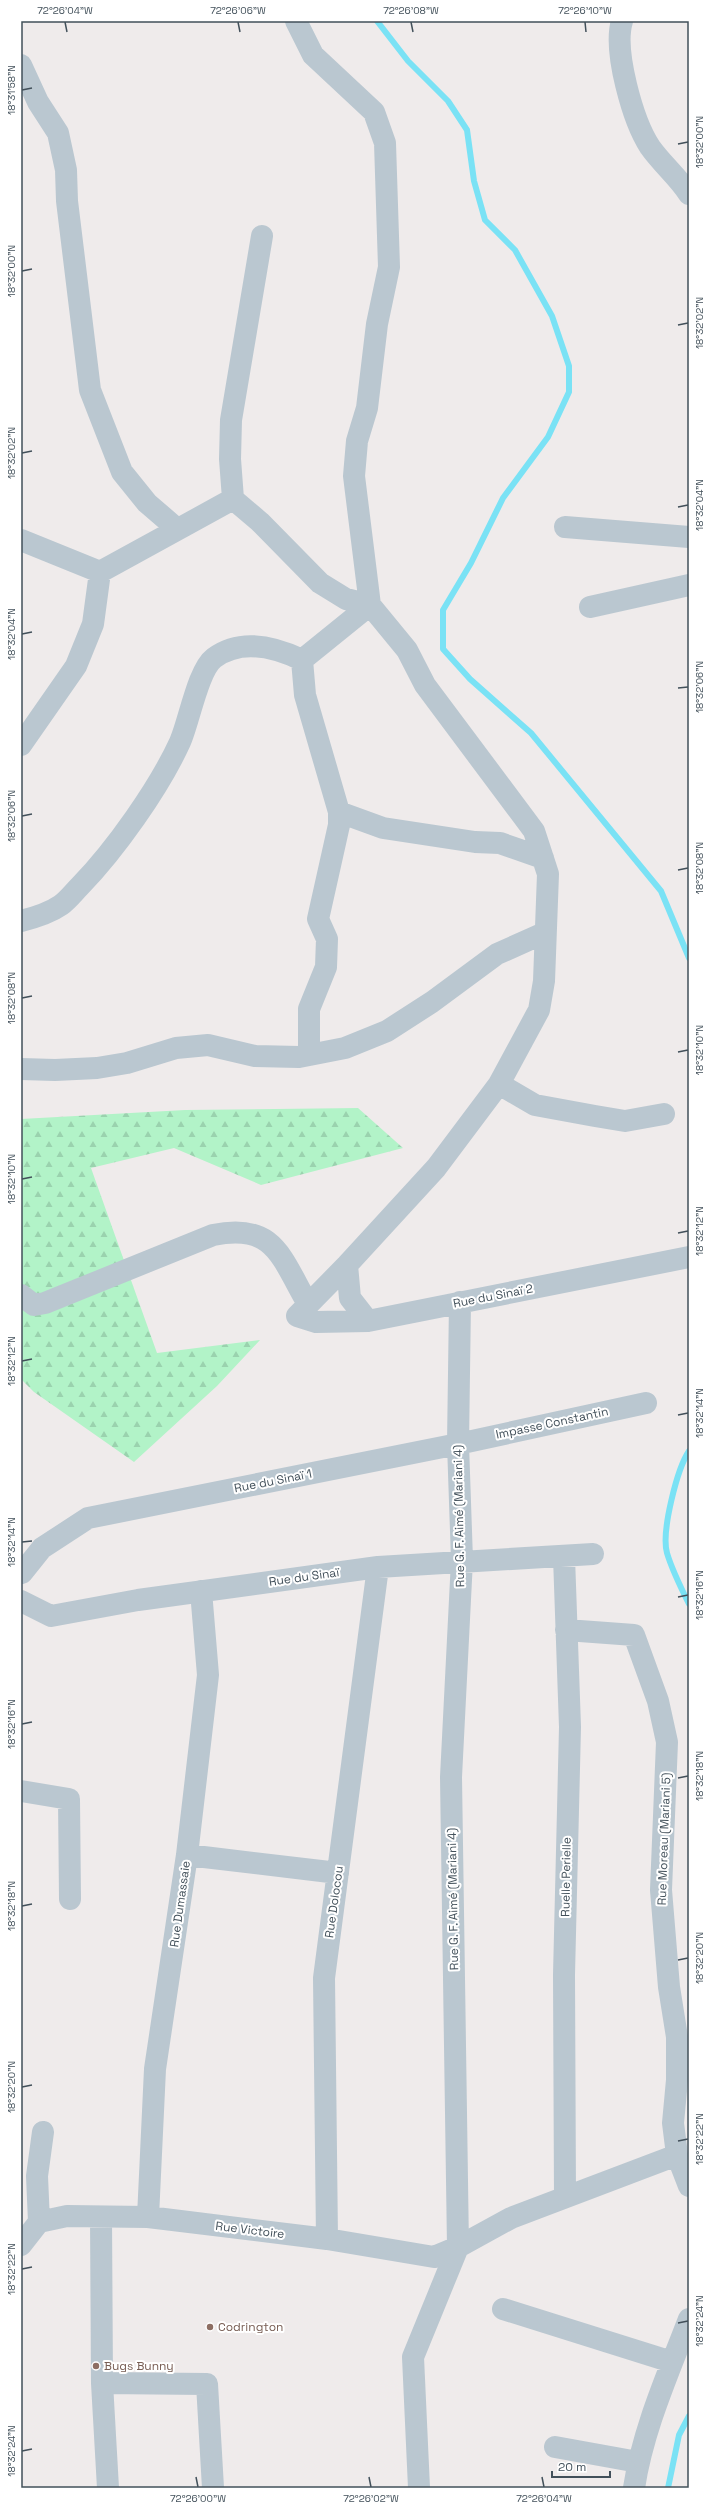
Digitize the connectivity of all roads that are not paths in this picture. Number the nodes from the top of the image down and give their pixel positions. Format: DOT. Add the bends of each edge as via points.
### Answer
graph roads {
  1 [pos="296,21"];
  2 [pos="622,21"];
  3 [pos="21,65"];
  4 [pos="689,194"];
  5 [pos="262,236"];
  6 [pos="233,499"];
  7 [pos="565,527"];
  8 [pos="176,528"];
  9 [pos="689,537"];
  10 [pos="21,540"];
  11 [pos="100,572"];
  12 [pos="689,585"];
  13 [pos="370,605"];
  14 [pos="590,606"];
  15 [pos="302,660"];
  16 [pos="21,745"];
  17 [pos="339,812"];
  18 [pos="543,858"];
  19 [pos="21,921"];
  20 [pos="544,934"];
  21 [pos="309,1056"];
  22 [pos="21,1069"];
  23 [pos="498,1084"];
  24 [pos="664,1114"];
  25 [pos="689,1257"];
  26 [pos="347,1265"];
  27 [pos="21,1295"];
  28 [pos="460,1302"];
  29 [pos="303,1310"];
  30 [pos="368,1321"];
  31 [pos="646,1402"];
  32 [pos="458,1444"];
  33 [pos="593,1554"];
  34 [pos="564,1557"];
  35 [pos="462,1560"];
  36 [pos="378,1567"];
  37 [pos="21,1572"];
  38 [pos="201,1591"];
  39 [pos="21,1600"];
  40 [pos="566,1630"];
  41 [pos="21,1791"];
  42 [pos="187,1855"];
  43 [pos="338,1873"];
  44 [pos="70,1899"];
  45 [pos="43,2132"];
  46 [pos="677,2156"];
  47 [pos="689,2186"];
  48 [pos="565,2197"];
  49 [pos="101,2217"];
  50 [pos="148,2217"];
  51 [pos="39,2222"];
  52 [pos="327,2239"];
  53 [pos="21,2245"];
  54 [pos="458,2247"];
  55 [pos="503,2309"];
  56 [pos="689,2319"];
  57 [pos="672,2362"];
  58 [pos="102,2383"];
  59 [pos="556,2447"];
  60 [pos="638,2462"];
  61 [pos="108,2488"];
  62 [pos="213,2488"];
  63 [pos="419,2488"];
  64 [pos="634,2488"];
  1 -- 13 [label="street" via="313,55 374,112 385,143 389,267 377,324 367,408 358,440 354,476"];
  2 -- 4 [label="street" via="619,33 627,92 650,146"];
  3 -- 8 [label="street" via="38,102 58,133 66,170 67,201 90,390 122,472 147,503"];
  5 -- 6 [label="street" via="231,420 230,460"];
  6 -- 8 [label="street"];
  6 -- 13 [label="street" via="260,522 320,583 346,599"];
  7 -- 9 [label="street"];
  8 -- 11 [label="street"];
  10 -- 11 [label="street"];
  11 -- 16 [label="street" via="92,624 76,666"];
  12 -- 14 [label="street"];
  13 -- 15 [label="street"];
  13 -- 18 [label="street" via="407,650 425,685 534,831"];
  15 -- 17 [label="street" via="305,695"];
  15 -- 19 [label="street" via="281,650 258,647 232,648 212,659 201,678 180,742 122,836 94,871 60,906"];
  17 -- 18 [label="street" via="383,828 411,830 475,842 500,843"];
  17 -- 21 [label="street" via="339,825 318,919 327,939 326,968 309,1009"];
  18 -- 20 [label="street" via="548,874"];
  20 -- 21 [label="street" via="497,954 432,1002 387,1031 345,1048"];
  20 -- 23 [label="street" via="544,980 539,1010"];
  21 -- 22 [label="street" via="255,1056 208,1045 176,1048 127,1063 96,1068"];
  23 -- 24 [label="street" via="535,1105 595,1116 625,1121"];
  23 -- 26 [label="street" via="436,1168"];
  25 -- 28 [label="street, Rue du Sinaï 2"];
  26 -- 29 [label="street"];
  26 -- 30 [label="street" via="350,1298"];
  27 -- 29 [label="street" via="34,1305 45,1303 213,1235 240,1231 263,1237 277,1250"];
  28 -- 30 [label="street, Rue du Sinaï 2"];
  28 -- 32 [label="street, Rue G. F. Aimé (Mariani 4)"];
  29 -- 30 [label="street, Rue du Sinaï 2" via="316,1322"];
  31 -- 32 [label="street, Impasse Constantin"];
  32 -- 35 [label="street, Rue G. F. Aimé (Mariani 4)"];
  32 -- 37 [label="street, Rue du Sinaï 1" via="88,1518 42,1548"];
  33 -- 34 [label="street, Rue du Sinaï"];
  34 -- 35 [label="street, Rue du Sinaï"];
  34 -- 40 [label="street, Ruelle Perielle"];
  35 -- 36 [label="street, Rue du Sinaï"];
  35 -- 54 [label="street, Rue G. F. Aimé (Mariani 4)" via="451,1777"];
  36 -- 38 [label="street, Rue du Sinaï"];
  36 -- 43 [label="street, Rue Dolocou"];
  38 -- 39 [label="street, Rue du Sinaï" via="51,1616"];
  38 -- 42 [label="street, Rue Dumassaie" via="208,1675"];
  40 -- 46 [label="street, Rue Moreau (Mariani 5)" via="634,1635 658,1701 667,1742 661,1890 669,1987 677,2037 673,2123"];
  40 -- 48 [label="street, Ruelle Perielle" via="570,1727 564,1975"];
  41 -- 44 [label="street" via="69,1799"];
  42 -- 43 [label="street"];
  42 -- 50 [label="street, Rue Dumassaie" via="155,2069"];
  43 -- 52 [label="street, Rue Dolocou" via="324,1978"];
  45 -- 51 [label="street" via="37,2176"];
  46 -- 47 [label="street, Rue Moreau (Mariani 5)"];
  46 -- 48 [label="street, Rue Victoire"];
  48 -- 54 [label="street, Rue Victoire" via="510,2218"];
  49 -- 50 [label="street, Rue Victoire"];
  49 -- 51 [label="street, Rue Victoire" via="68,2216"];
  49 -- 58 [label="street"];
  50 -- 52 [label="street, Rue Victoire"];
  51 -- 53 [label="street"];
  52 -- 54 [label="street, Rue Victoire" via="434,2257"];
  54 -- 63 [label="street, Rue G. F. Aimé (Mariani 4)" via="414,2357"];
  55 -- 57 [label="street"];
  56 -- 57 [label="street"];
  57 -- 60 [label="street"];
  58 -- 61 [label="street"];
  58 -- 62 [label="street" via="207,2384"];
  59 -- 60 [label="street"];
  60 -- 64 [label="street"];
}
